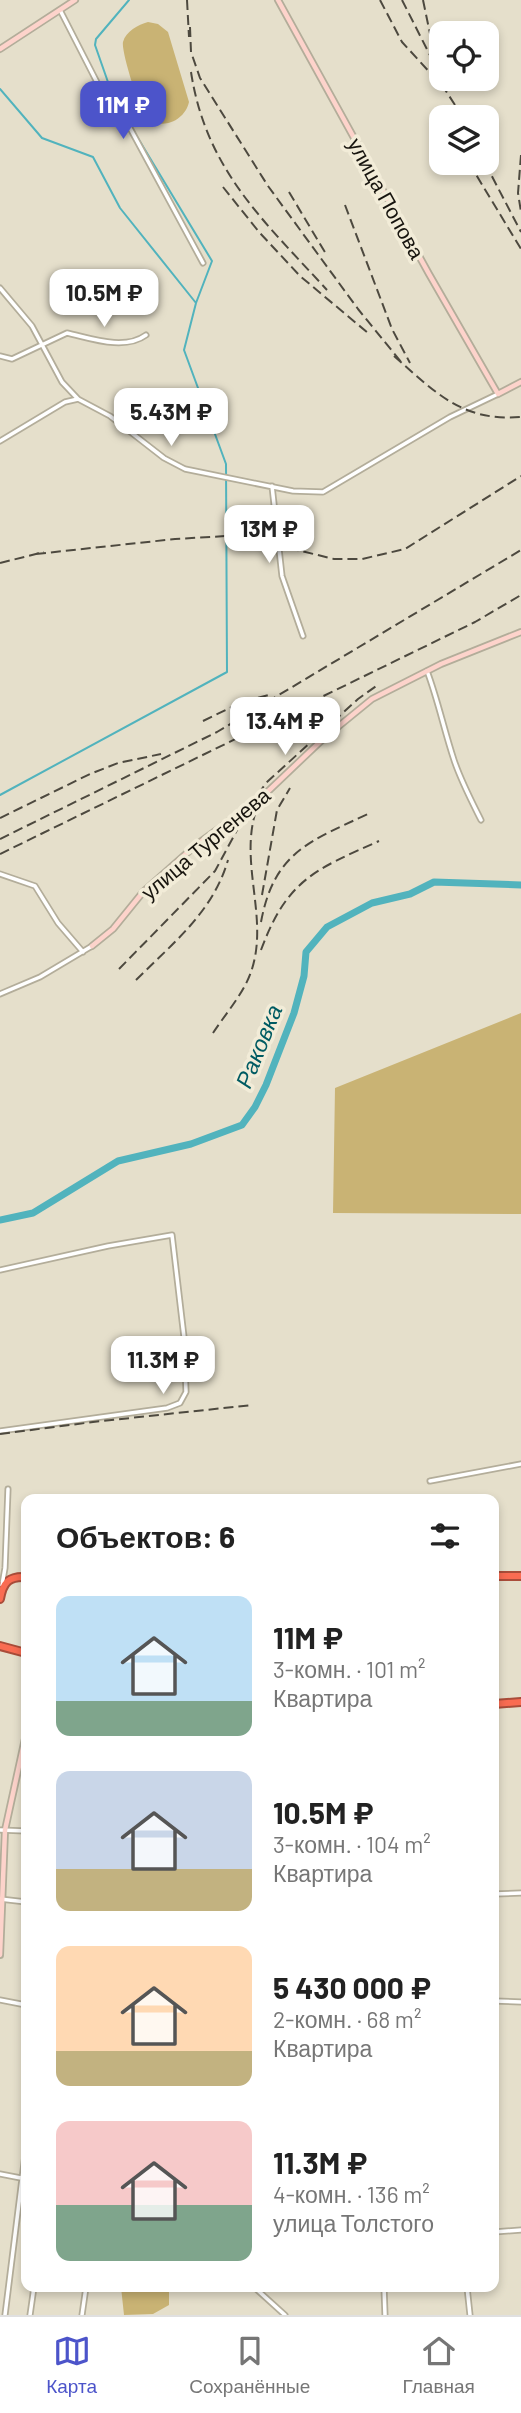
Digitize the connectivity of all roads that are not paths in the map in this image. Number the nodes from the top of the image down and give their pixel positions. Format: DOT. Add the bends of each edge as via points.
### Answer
graph roads {
  1 [pos="62,0"];
  2 [pos="75,0"];
  3 [pos="278,0"];
  4 [pos="66,6"];
  5 [pos="60,10"];
  6 [pos="0,48"];
  7 [pos="203,263"];
  8 [pos="0,288"];
  9 [pos="146,335"];
  10 [pos="42,344"];
  11 [pos="0,356"];
  12 [pos="521,382"];
  13 [pos="498,394"];
  14 [pos="78,400"];
  15 [pos="0,441"];
  16 [pos="272,486"];
  17 [pos="521,632"];
  18 [pos="303,636"];
  19 [pos="427,671"];
  20 [pos="481,820"];
  21 [pos="0,874"];
  22 [pos="92,946"];
  23 [pos="83,952"];
  24 [pos="0,994"];
  25 [pos="0,1270"];
  26 [pos="0,1431"];
  27 [pos="521,1464"];
  28 [pos="430,1481"];
  29 [pos="8,1489"];
  30 [pos="21,1576"];
  31 [pos="499,1576"];
  32 [pos="521,1576"];
  33 [pos="2,1585"];
  34 [pos="0,1599"];
  35 [pos="0,1646"];
  36 [pos="21,1652"];
  37 [pos="521,1702"];
  38 [pos="499,1704"];
  39 [pos="21,1763"];
  40 [pos="2,1830"];
  41 [pos="21,1830"];
  42 [pos="521,1893"];
  43 [pos="499,1894"];
  44 [pos="2,1899"];
  45 [pos="21,1901"];
  46 [pos="0,1955"];
  47 [pos="0,2000"];
  48 [pos="499,2001"];
  49 [pos="521,2002"];
  50 [pos="21,2004"];
  51 [pos="0,2174"];
  52 [pos="21,2178"];
  53 [pos="21,2200"];
  54 [pos="521,2230"];
  55 [pos="499,2232"];
  56 [pos="33,2292"];
  57 [pos="85,2292"];
  58 [pos="260,2292"];
  59 [pos="384,2292"];
  60 [pos="468,2292"];
  61 [pos="5,2315"];
  62 [pos="30,2315"];
  63 [pos="82,2315"];
  64 [pos="285,2315"];
  65 [pos="385,2315"];
  66 [pos="470,2315"];
  1 -- 4 [label="street"];
  2 -- 4 [label="street"];
  3 -- 13 [label="street, улица Попова"];
  4 -- 5 [label="street"];
  5 -- 6 [label="street"];
  5 -- 7 [label="street" via="102,92 124,117"];
  8 -- 10 [label="street"];
  9 -- 10 [label="street" via="138,340 99,341 67,333"];
  10 -- 11 [label="street" via="12,359"];
  10 -- 14 [label="street" via="62,382"];
  12 -- 13 [label="street"];
  13 -- 16 [label="street" via="450,416 323,492"];
  14 -- 15 [label="street" via="65,402"];
  14 -- 16 [label="street" via="110,416 176,465"];
  16 -- 18 [label="street" via="282,576"];
  17 -- 19 [label="street, улица Тургенева"];
  19 -- 20 [label="street" via="453,758"];
  19 -- 22 [label="street, улица Тургенева" via="372,699 323,739 261,798 196,845 143,892 113,929"];
  21 -- 23 [label="street" via="35,886"];
  22 -- 23 [label="street, улица Тургенева"];
  23 -- 24 [label="street, улица Тургенева"];
  25 -- 26 [label="street" via="172,1235 186,1392 180,1403 167,1408"];
  27 -- 28 [label="street"];
  29 -- 33 [label="street"];
  30 -- 33 [label="highway"];
  31 -- 32 [label="highway"];
  33 -- 34 [label="highway"];
  35 -- 36 [label="highway"];
  37 -- 38 [label="highway"];
  39 -- 40 [label="street"];
  40 -- 41 [label="street"];
  40 -- 44 [label="street"];
  42 -- 43 [label="street"];
  44 -- 45 [label="street"];
  44 -- 46 [label="street"];
  47 -- 50 [label="street"];
  48 -- 49 [label="street"];
  51 -- 52 [label="street"];
  53 -- 61 [label="street"];
  54 -- 55 [label="street"];
  56 -- 62 [label="street"];
  57 -- 63 [label="street"];
  58 -- 64 [label="street"];
  59 -- 65 [label="street"];
  60 -- 66 [label="street"];
}
